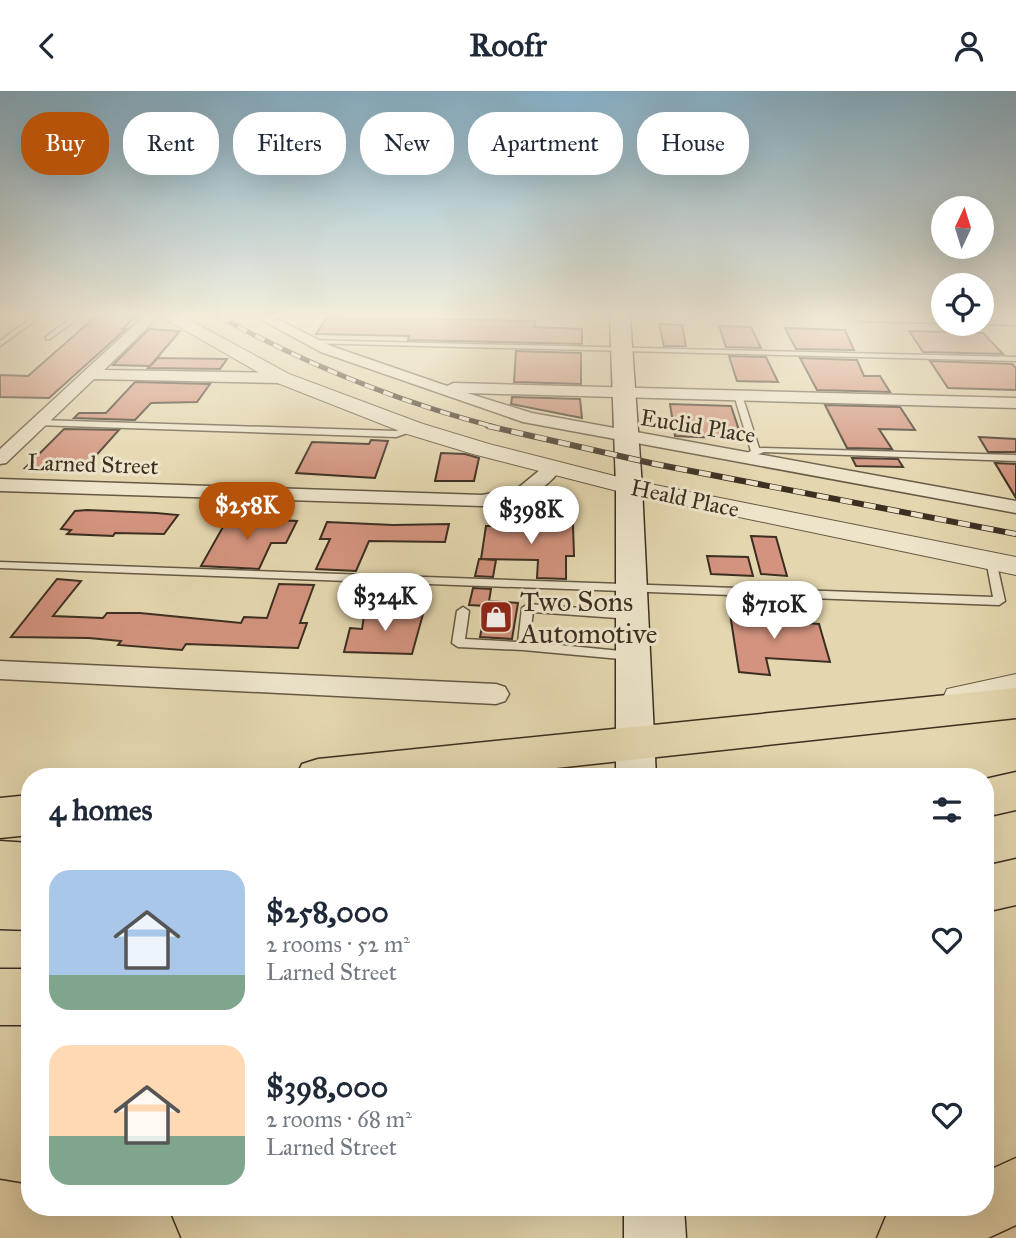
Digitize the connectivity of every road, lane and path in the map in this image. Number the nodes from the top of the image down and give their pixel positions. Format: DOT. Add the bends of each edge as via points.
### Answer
graph roads {
  1 [pos="95,371"];
  2 [pos="268,371"];
  3 [pos="391,371"];
  4 [pos="623,371"];
  5 [pos="91,374"];
  6 [pos="282,378"];
  7 [pos="443,389"];
  8 [pos="624,391"];
  9 [pos="738,395"];
  10 [pos="1016,403"];
  11 [pos="39,423"];
  12 [pos="415,429"];
  13 [pos="626,437"];
  14 [pos="751,454"];
  15 [pos="1016,457"];
  16 [pos="0,459"];
  17 [pos="552,468"];
  18 [pos="0,485"];
  19 [pos="629,487"];
  20 [pos="1016,506"];
  21 [pos="1003,563"];
  22 [pos="0,565"];
  23 [pos="631,602"];
  24 [pos="463,611"];
  25 [pos="523,646"];
  26 [pos="632,656"];
  27 [pos="0,670"];
  28 [pos="1016,685"];
  29 [pos="496,694"];
  30 [pos="1016,703"];
  31 [pos="873,717"];
  32 [pos="636,760"];
  33 [pos="397,768"];
  34 [pos="1016,791"];
  35 [pos="21,796"];
  36 [pos="994,796"];
  37 [pos="0,797"];
  38 [pos="21,816"];
  39 [pos="0,818"];
  40 [pos="0,863"];
  41 [pos="21,864"];
  42 [pos="1016,882"];
  43 [pos="994,887"];
  44 [pos="0,905"];
  45 [pos="21,906"];
  46 [pos="0,997"];
  47 [pos="21,997"];
  48 [pos="1016,1191"];
  49 [pos="994,1202"];
  50 [pos="0,1213"];
  51 [pos="654,1216"];
  52 [pos="963,1216"];
  53 [pos="1016,1223"];
  54 [pos="914,1237"];
  55 [pos="146,1238"];
  56 [pos="655,1238"];
  1 -- 5 [label="street"];
  2 -- 6 [label="street, Heald Place"];
  3 -- 7 [label="street, Euclid Place"];
  4 -- 8 [label="main road"];
  5 -- 6 [label="street"];
  5 -- 11 [label="street"];
  6 -- 12 [label="street, Heald Place"];
  7 -- 8 [label="street"];
  7 -- 13 [label="street, Euclid Place" via="530,418"];
  8 -- 9 [label="street"];
  8 -- 13 [label="main road"];
  9 -- 10 [label="street"];
  9 -- 14 [label="lane"];
  11 -- 12 [label="lane" via="385,434"];
  11 -- 16 [label="street"];
  12 -- 17 [label="street, Heald Place"];
  13 -- 14 [label="street, Euclid Place"];
  13 -- 19 [label="main road"];
  14 -- 15 [label="lane" via="763,449"];
  14 -- 20 [label="street, Euclid Place"];
  17 -- 18 [label="street, Larned Street" via="534,488 519,495 469,502"];
  17 -- 19 [label="street, Heald Place"];
  19 -- 21 [label="street, Heald Place"];
  19 -- 23 [label="main road"];
  21 -- 23 [label="lane" via="999,601"];
  22 -- 23 [label="lane"];
  23 -- 25 [label="lane" via="528,608"];
  23 -- 26 [label="main road"];
  24 -- 25 [label="lane" via="458,643"];
  25 -- 26 [label="lane"];
  26 -- 32 [label="main road"];
  27 -- 29 [label="street"];
  28 -- 31 [label="street"];
  30 -- 31 [label="highway"];
  31 -- 32 [label="highway"];
  32 -- 33 [label="highway" via="554,750"];
  34 -- 36 [label="highway"];
  35 -- 37 [label="highway"];
  38 -- 39 [label="highway"];
  40 -- 41 [label="highway"];
  42 -- 43 [label="highway"];
  44 -- 45 [label="highway"];
  46 -- 47 [label="highway"];
  48 -- 49 [label="highway"];
  50 -- 55 [label="highway"];
  51 -- 56 [label="main road"];
  52 -- 54 [label="highway"];
  53 -- 54 [label="street"];
}
